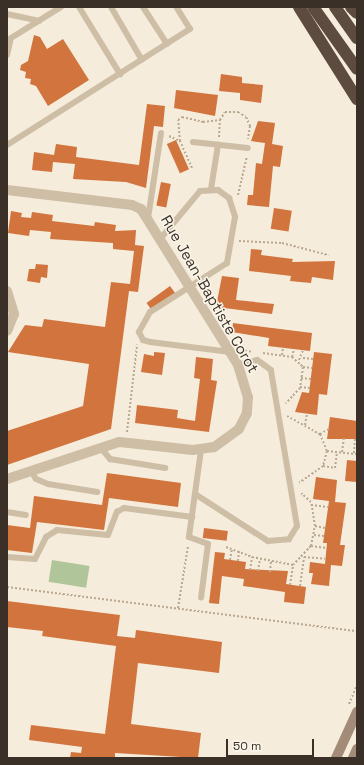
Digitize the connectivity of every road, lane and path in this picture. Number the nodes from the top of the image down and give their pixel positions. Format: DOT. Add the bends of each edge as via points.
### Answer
graph roads {
  1 [pos="61,7"];
  2 [pos="79,7"];
  3 [pos="111,7"];
  4 [pos="143,7"];
  5 [pos="176,7"];
  6 [pos="300,7"];
  7 [pos="313,7"];
  8 [pos="335,7"];
  9 [pos="350,7"];
  10 [pos="357,13"];
  11 [pos="7,14"];
  12 [pos="39,21"];
  13 [pos="357,38"];
  14 [pos="167,44"];
  15 [pos="7,55"];
  16 [pos="142,60"];
  17 [pos="357,69"];
  18 [pos="120,74"];
  19 [pos="357,99"];
  20 [pos="161,133"];
  21 [pos="193,142"];
  22 [pos="7,145"];
  23 [pos="218,145"];
  24 [pos="248,148"];
  25 [pos="211,189"];
  26 [pos="7,190"];
  27 [pos="238,203"];
  28 [pos="148,218"];
  29 [pos="161,238"];
  30 [pos="232,240"];
  31 [pos="328,255"];
  32 [pos="190,286"];
  33 [pos="7,291"];
  34 [pos="7,331"];
  35 [pos="140,332"];
  36 [pos="283,348"];
  37 [pos="294,349"];
  38 [pos="303,350"];
  39 [pos="230,352"];
  40 [pos="282,355"];
  41 [pos="292,357"];
  42 [pos="303,358"];
  43 [pos="313,359"];
  44 [pos="298,360"];
  45 [pos="238,365"];
  46 [pos="303,367"];
  47 [pos="312,368"];
  48 [pos="301,378"];
  49 [pos="311,379"];
  50 [pos="300,387"];
  51 [pos="310,388"];
  52 [pos="307,414"];
  53 [pos="305,425"];
  54 [pos="329,429"];
  55 [pos="320,434"];
  56 [pos="344,437"];
  57 [pos="355,439"];
  58 [pos="125,442"];
  59 [pos="100,447"];
  60 [pos="201,450"];
  61 [pos="327,451"];
  62 [pos="337,452"];
  63 [pos="342,452"];
  64 [pos="354,453"];
  65 [pos="357,454"];
  66 [pos="323,466"];
  67 [pos="165,468"];
  68 [pos="31,471"];
  69 [pos="7,479"];
  70 [pos="97,492"];
  71 [pos="195,494"];
  72 [pos="311,505"];
  73 [pos="328,507"];
  74 [pos="7,512"];
  75 [pos="26,515"];
  76 [pos="192,517"];
  77 [pos="316,526"];
  78 [pos="325,528"];
  79 [pos="314,535"];
  80 [pos="189,536"];
  81 [pos="324,536"];
  82 [pos="311,546"];
  83 [pos="327,548"];
  84 [pos="232,549"];
  85 [pos="239,551"];
  86 [pos="7,557"];
  87 [pos="252,557"];
  88 [pos="260,559"];
  89 [pos="325,559"];
  90 [pos="230,560"];
  91 [pos="238,561"];
  92 [pos="271,561"];
  93 [pos="293,565"];
  94 [pos="250,570"];
  95 [pos="258,571"];
  96 [pos="270,572"];
  97 [pos="290,585"];
  98 [pos="300,586"];
  99 [pos="7,587"];
  100 [pos="201,598"];
  101 [pos="178,608"];
  102 [pos="357,631"];
  103 [pos="357,712"];
  104 [pos="357,749"];
  105 [pos="336,758"];
  106 [pos="353,758"];
  1 -- 12 [label="lane"];
  2 -- 18 [label="lane"];
  3 -- 16 [label="lane"];
  4 -- 14 [label="lane"];
  5 -- 14 [label="lane" via="190,30"];
  6 -- 19 [label="highway"];
  7 -- 17 [label="highway"];
  8 -- 13 [label="highway"];
  9 -- 10 [label="highway"];
  11 -- 12 [label="lane"];
  12 -- 15 [label="lane" via="11,38"];
  14 -- 16 [label="lane"];
  16 -- 18 [label="lane"];
  18 -- 22 [label="lane"];
  20 -- 21 [label="path"];
  20 -- 28 [label="lane"];
  21 -- 23 [label="lane"];
  23 -- 24 [label="lane"];
  23 -- 24 [label="path" via="220,120 225,112 238,112 246,117 250,126"];
  23 -- 25 [label="lane"];
  24 -- 27 [label="path"];
  25 -- 29 [label="lane" via="197,194"];
  25 -- 30 [label="lane" via="222,192 232,203 235,218"];
  26 -- 28 [label="street, Rue Jean-Baptiste Corot" via="132,205"];
  28 -- 29 [label="street, Rue Jean-Baptiste Corot"];
  29 -- 32 [label="street, Rue Jean-Baptiste Corot"];
  30 -- 31 [label="path" via="282,243"];
  30 -- 32 [label="lane" via="227,263"];
  32 -- 35 [label="lane" via="146,315"];
  32 -- 39 [label="street, Rue Jean-Baptiste Corot"];
  33 -- 34 [label="street" via="14,314"];
  35 -- 39 [label="lane" via="141,338 150,342"];
  35 -- 58 [label="path"];
  36 -- 40 [label="path"];
  37 -- 41 [label="path"];
  38 -- 42 [label="path"];
  39 -- 45 [label="street, Rue Jean-Baptiste Corot"];
  42 -- 43 [label="path"];
  42 -- 44 [label="path"];
  45 -- 60 [label="street, Rue Jean-Baptiste Corot" via="248,391 245,419 227,442"];
  45 -- 71 [label="lane" via="257,360 271,370 297,526 289,539 268,541"];
  46 -- 47 [label="path"];
  48 -- 49 [label="path"];
  50 -- 51 [label="path"];
  52 -- 53 [label="path"];
  54 -- 55 [label="path"];
  56 -- 63 [label="path"];
  57 -- 64 [label="path"];
  58 -- 59 [label="street, Rue Jean-Baptiste Corot"];
  58 -- 60 [label="street, Rue Jean-Baptiste Corot"];
  59 -- 67 [label="lane" via="110,459"];
  59 -- 68 [label="street, Rue Jean-Baptiste Corot"];
  60 -- 71 [label="lane"];
  61 -- 62 [label="path"];
  62 -- 63 [label="path"];
  62 -- 66 [label="path" via="335,468"];
  63 -- 64 [label="path"];
  64 -- 65 [label="path"];
  68 -- 69 [label="street, Rue Jean-Baptiste Corot"];
  68 -- 70 [label="lane" via="48,484"];
  71 -- 76 [label="lane"];
  72 -- 73 [label="path"];
  74 -- 75 [label="lane"];
  76 -- 80 [label="lane"];
  76 -- 86 [label="lane" via="124,508 117,512 108,535 57,530 46,537 35,559"];
  77 -- 78 [label="path"];
  79 -- 81 [label="path"];
  80 -- 100 [label="lane" via="208,544"];
  80 -- 101 [label="path"];
  82 -- 83 [label="path"];
  84 -- 90 [label="path"];
  85 -- 91 [label="path"];
  87 -- 94 [label="path"];
  88 -- 95 [label="path"];
  89 -- 98 [label="path" via="304,557"];
  92 -- 96 [label="path"];
  93 -- 97 [label="path"];
  99 -- 101 [label="path"];
  101 -- 102 [label="path"];
  103 -- 105 [label="main road"];
  104 -- 106 [label="main road"];
}
